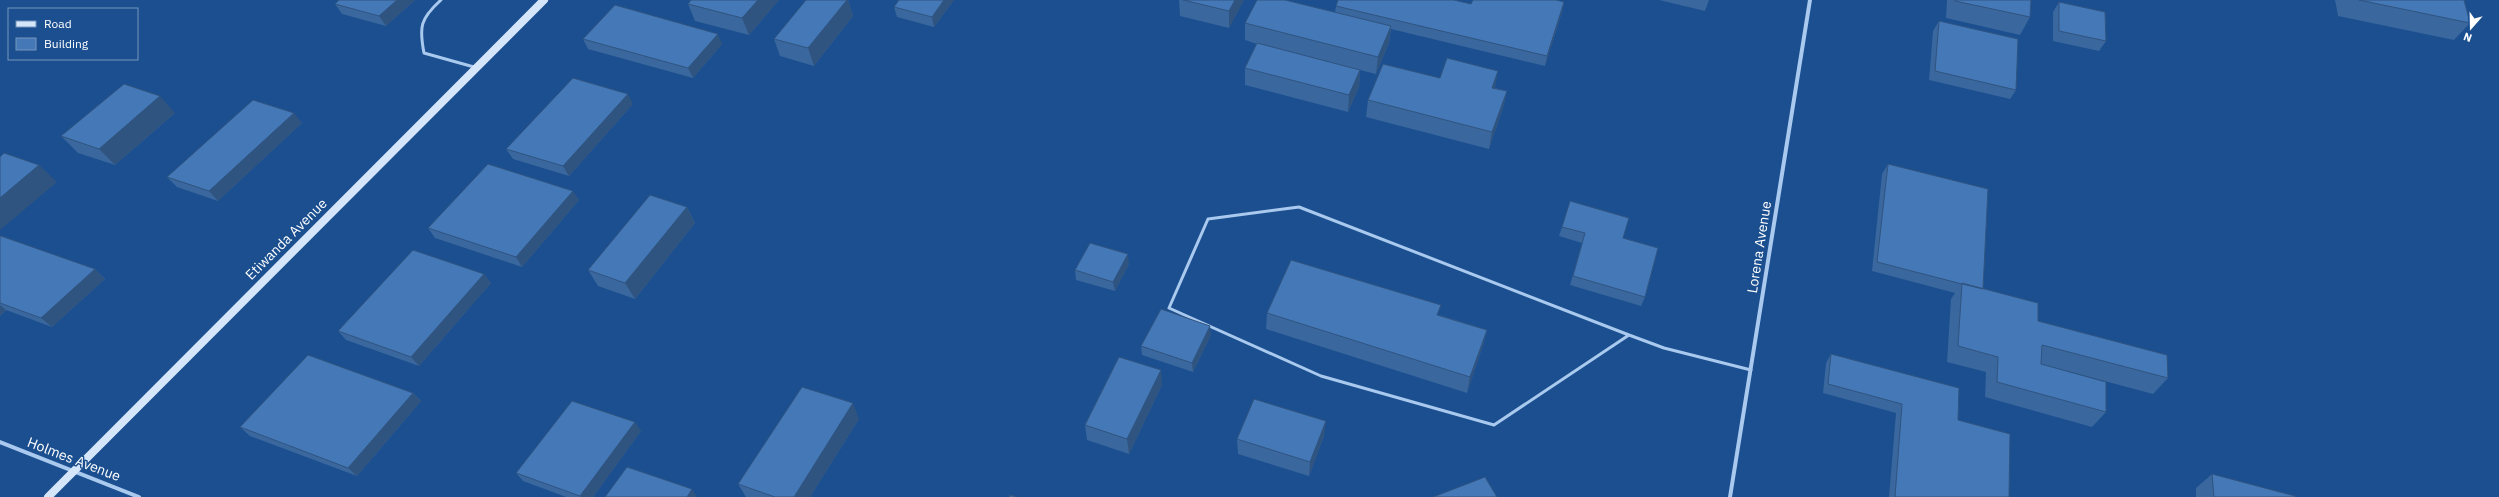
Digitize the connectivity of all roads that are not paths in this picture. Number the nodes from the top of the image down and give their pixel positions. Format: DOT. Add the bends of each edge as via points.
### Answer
graph roads {
  1 [pos="441,0"];
  2 [pos="544,0"];
  3 [pos="1810,0"];
  4 [pos="476,68"];
  5 [pos="1630,334"];
  6 [pos="1750,370"];
  7 [pos="0,442"];
  8 [pos="74,470"];
  9 [pos="48,497"];
  10 [pos="139,497"];
  11 [pos="1730,497"];
  1 -- 4 [label="lane" via="430,10 420,31 424,53"];
  2 -- 4 [label="street, Etiwanda Avenue"];
  3 -- 6 [label="street, Lorena Avenue"];
  4 -- 8 [label="street, Etiwanda Avenue"];
  5 -- 5 [label="lane" via="1298,207 1208,219 1169,308 1321,376 1494,425"];
  5 -- 6 [label="lane" via="1664,348"];
  6 -- 11 [label="street, Lorena Avenue"];
  7 -- 8 [label="street, Holmes Avenue"];
  8 -- 9 [label="street, Etiwanda Avenue"];
  8 -- 10 [label="street, Holmes Avenue"];
}
